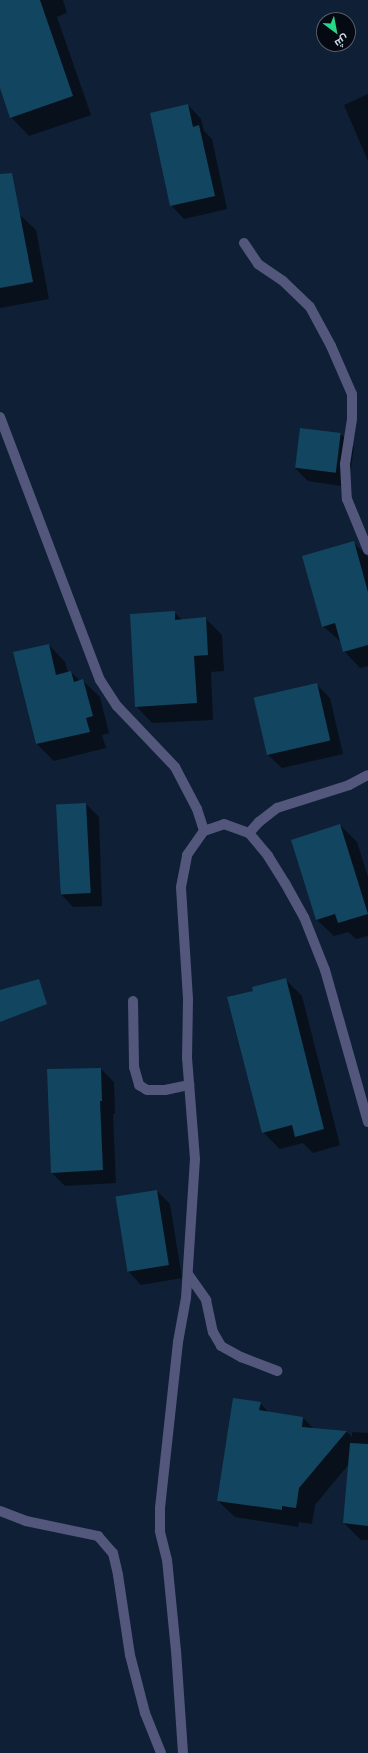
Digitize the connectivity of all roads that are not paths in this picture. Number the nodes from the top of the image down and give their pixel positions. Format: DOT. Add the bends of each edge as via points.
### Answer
graph roads {
  1 [pos="244,243"];
  2 [pos="0,417"];
  3 [pos="368,550"];
  4 [pos="368,775"];
  5 [pos="204,831"];
  6 [pos="249,833"];
  7 [pos="133,1001"];
  8 [pos="189,1085"];
  9 [pos="368,1122"];
  10 [pos="188,1274"];
  11 [pos="277,1371"];
  12 [pos="0,1510"];
  13 [pos="161,1753"];
  14 [pos="183,1753"];
  1 -- 3 [label="street" via="258,264 283,281 310,307 334,352 352,394 352,419 345,464 347,499"];
  2 -- 5 [label="street" via="100,680 117,706 175,767"];
  4 -- 6 [label="street" via="349,785 277,808"];
  5 -- 6 [label="street" via="224,824"];
  5 -- 8 [label="street" via="187,855 181,887 188,999"];
  6 -- 9 [label="street" via="268,856 304,917 324,970"];
  7 -- 8 [label="street" via="134,1067 139,1085 147,1090 165,1090"];
  8 -- 10 [label="street" via="195,1159"];
  10 -- 11 [label="street" via="206,1300 213,1332 221,1346"];
  10 -- 14 [label="street" via="160,1508 160,1531 167,1560 176,1651"];
  12 -- 13 [label="street" via="26,1521 98,1536 113,1553 130,1655 145,1713"];
}
